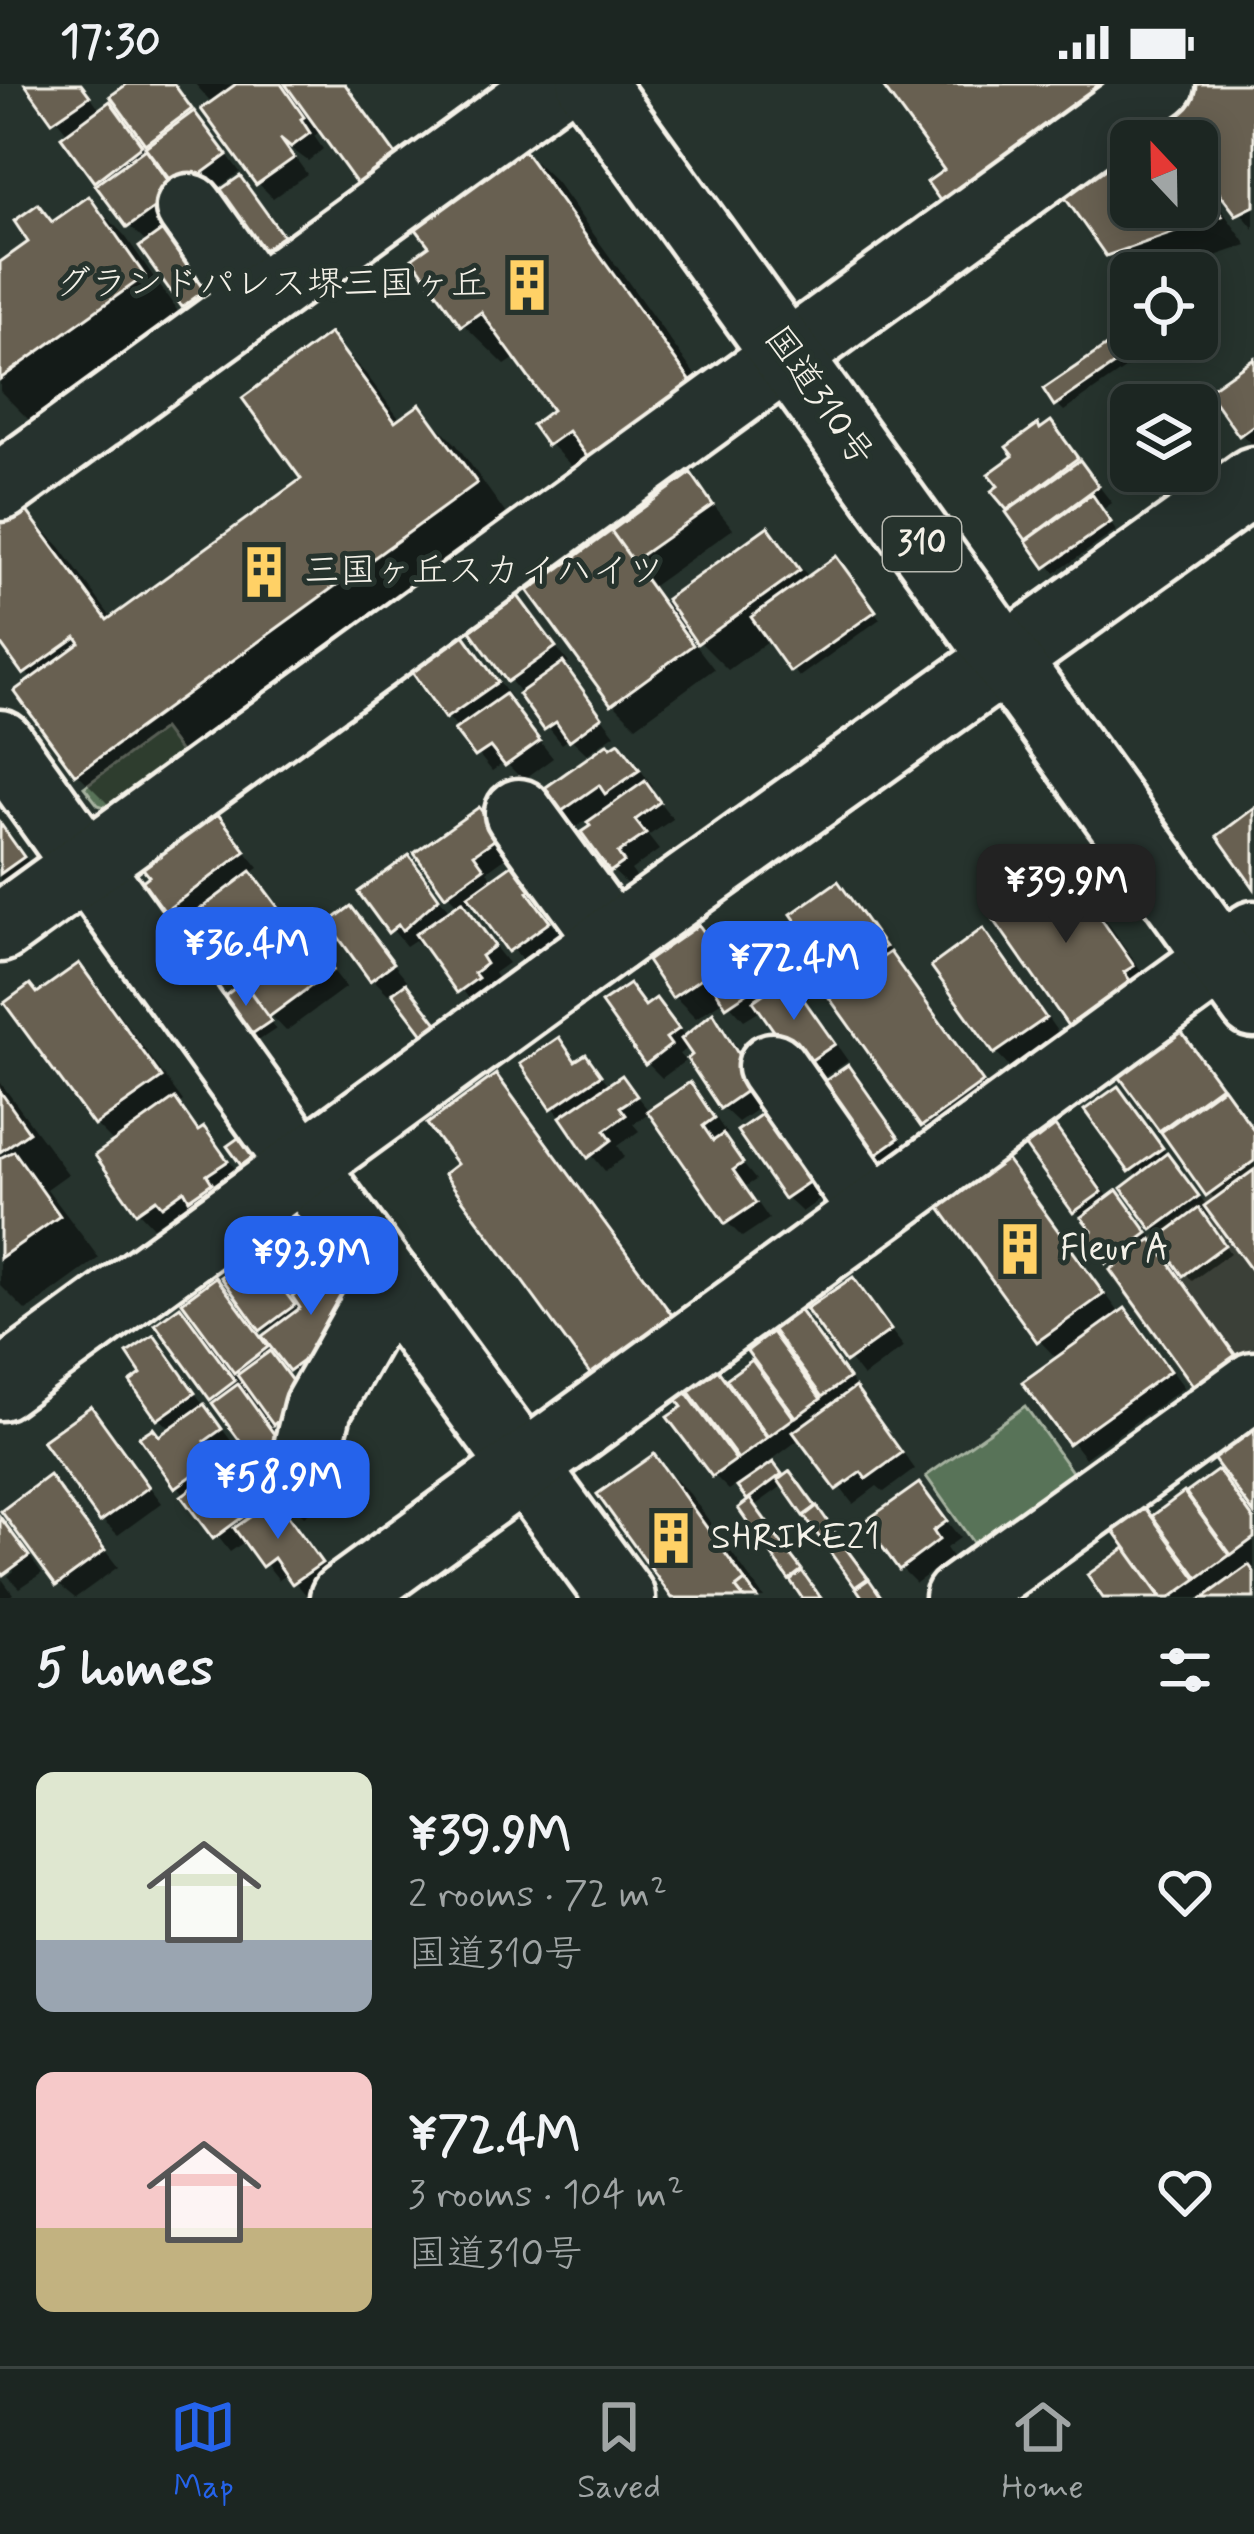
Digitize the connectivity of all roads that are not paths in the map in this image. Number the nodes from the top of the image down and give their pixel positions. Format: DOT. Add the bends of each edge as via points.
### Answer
graph roads {
  1 [pos="554,84"];
  2 [pos="591,84"];
  3 [pos="1161,84"];
  4 [pos="190,208"];
  5 [pos="256,301"];
  6 [pos="788,355"];
  7 [pos="1254,481"];
  8 [pos="0,488"];
  9 [pos="1005,661"];
  10 [pos="0,744"];
  11 [pos="519,813"];
  12 [pos="86,866"];
  13 [pos="0,928"];
  14 [pos="612,940"];
  15 [pos="1243,966"];
  16 [pos="772,1066"];
  17 [pos="303,1166"];
  18 [pos="873,1210"];
  19 [pos="389,1282"];
  20 [pos="0,1386"];
  21 [pos="1254,1386"];
  22 [pos="309,1443"];
  23 [pos="525,1466"];
  24 [pos="344,1598"];
  25 [pos="621,1598"];
  26 [pos="959,1598"];
  1 -- 5 [label="main road"];
  2 -- 6 [label="main road, 国道310号 / 310"];
  3 -- 6 [label="main road"];
  4 -- 5 [label="main road"];
  5 -- 8 [label="main road"];
  6 -- 9 [label="main road, 国道310号 / 310"];
  6 -- 12 [label="main road"];
  7 -- 9 [label="main road"];
  9 -- 14 [label="main road"];
  9 -- 15 [label="main road, 国道310号 / 310"];
  10 -- 12 [label="main road"];
  11 -- 14 [label="main road"];
  12 -- 13 [label="main road"];
  12 -- 17 [label="main road"];
  14 -- 17 [label="main road"];
  15 -- 18 [label="main road"];
  16 -- 18 [label="main road"];
  17 -- 19 [label="main road"];
  17 -- 20 [label="main road"];
  18 -- 23 [label="main road"];
  19 -- 22 [label="main road" via="318,1407"];
  19 -- 23 [label="main road"];
  21 -- 26 [label="main road"];
  23 -- 24 [label="main road"];
  23 -- 25 [label="main road"];
}
